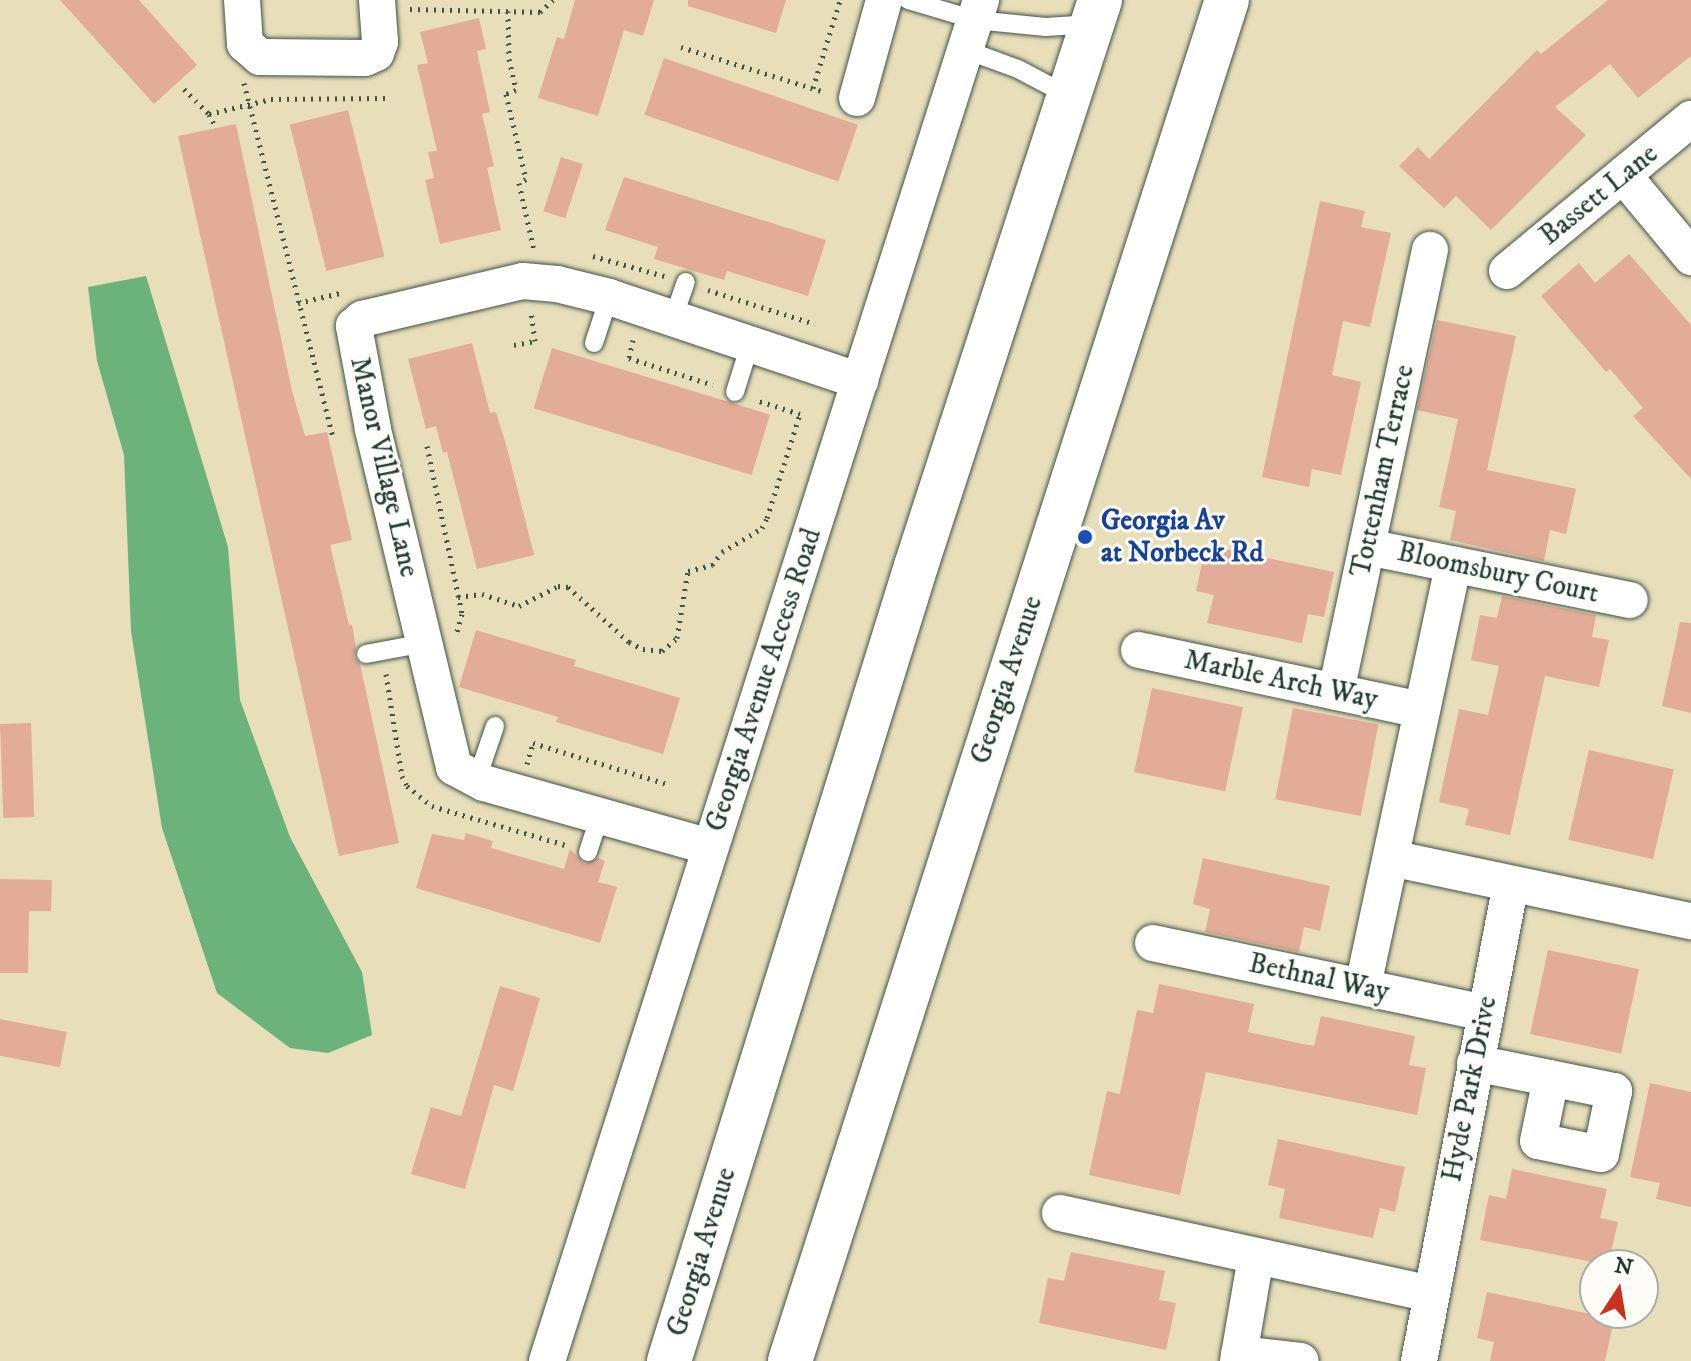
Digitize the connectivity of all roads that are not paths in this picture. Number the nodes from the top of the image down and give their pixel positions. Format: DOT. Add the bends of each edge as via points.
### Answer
graph roads {
  1 [pos="242,0"];
  2 [pos="884,0"];
  3 [pos="908,0"];
  4 [pos="1227,0"];
  5 [pos="392,5"];
  6 [pos="1096,12"];
  7 [pos="974,23"];
  8 [pos="846,96"];
  9 [pos="1070,97"];
  10 [pos="1691,119"];
  11 [pos="1623,175"];
  12 [pos="1430,250"];
  13 [pos="1691,257"];
  14 [pos="1507,271"];
  15 [pos="686,282"];
  16 [pos="605,310"];
  17 [pos="673,319"];
  18 [pos="594,343"];
  19 [pos="750,344"];
  20 [pos="860,381"];
  21 [pos="735,392"];
  22 [pos="1367,547"];
  23 [pos="1453,565"];
  24 [pos="1630,600"];
  25 [pos="439,644"];
  26 [pos="1139,650"];
  27 [pos="366,654"];
  28 [pos="1336,692"];
  29 [pos="1422,710"];
  30 [pos="495,726"];
  31 [pos="482,767"];
  32 [pos="600,816"];
  33 [pos="710,847"];
  34 [pos="588,852"];
  35 [pos="1391,858"];
  36 [pos="1511,884"];
  37 [pos="1691,921"];
  38 [pos="1153,943"];
  39 [pos="1363,986"];
  40 [pos="1485,1013"];
  41 [pos="1475,1063"];
  42 [pos="1551,1078"];
  43 [pos="1060,1213"];
  44 [pos="1256,1257"];
  45 [pos="1430,1294"];
  46 [pos="1238,1358"];
  47 [pos="547,1361"];
  48 [pos="669,1361"];
  49 [pos="790,1361"];
  50 [pos="1301,1361"];
  51 [pos="1419,1361"];
  1 -- 5 [label="street" via="245,44 260,57 365,58 376,53"];
  2 -- 8 [label="street"];
  3 -- 7 [label="lane"];
  4 -- 49 [label="main road, Georgia Avenue"];
  6 -- 7 [label="lane" via="1046,27"];
  6 -- 9 [label="main road, Georgia Avenue"];
  7 -- 9 [label="lane" via="1018,69"];
  7 -- 20 [label="street, Georgia Avenue Access Road"];
  9 -- 48 [label="main road, Georgia Avenue" via="911,580"];
  10 -- 11 [label="street, Bassett Lane"];
  11 -- 13 [label="street"];
  11 -- 14 [label="street, Bassett Lane"];
  12 -- 22 [label="street, Tottenham Terrace"];
  15 -- 17 [label="lane"];
  16 -- 17 [label="street, Manor Village Lane"];
  16 -- 18 [label="lane"];
  16 -- 25 [label="street, Manor Village Lane" via="557,284 523,281 362,319 354,326 373,429"];
  17 -- 19 [label="street, Manor Village Lane"];
  19 -- 20 [label="street, Manor Village Lane"];
  19 -- 21 [label="lane"];
  20 -- 33 [label="street, Georgia Avenue Access Road"];
  22 -- 23 [label="street, Bloomsbury Court"];
  22 -- 28 [label="street, Tottenham Terrace"];
  23 -- 24 [label="street, Bloomsbury Court"];
  23 -- 29 [label="street"];
  25 -- 27 [label="lane"];
  25 -- 31 [label="street, Manor Village Lane" via="454,767"];
  26 -- 28 [label="street, Marble Arch Way"];
  28 -- 29 [label="street, Marble Arch Way"];
  29 -- 35 [label="street"];
  30 -- 31 [label="lane"];
  31 -- 32 [label="street, Manor Village Lane"];
  32 -- 33 [label="street, Manor Village Lane"];
  32 -- 34 [label="lane"];
  33 -- 47 [label="street, Georgia Avenue Access Road"];
  35 -- 36 [label="street"];
  35 -- 39 [label="street"];
  36 -- 37 [label="street"];
  36 -- 40 [label="street, Hyde Park Drive"];
  38 -- 39 [label="street, Bethnal Way"];
  39 -- 40 [label="street, Bethnal Way"];
  40 -- 41 [label="street, Hyde Park Drive"];
  41 -- 42 [label="street"];
  41 -- 45 [label="street, Hyde Park Drive"];
  43 -- 44 [label="street"];
  44 -- 45 [label="street"];
  44 -- 46 [label="street"];
  45 -- 51 [label="street, Hyde Park Drive"];
  46 -- 50 [label="street"];
}
